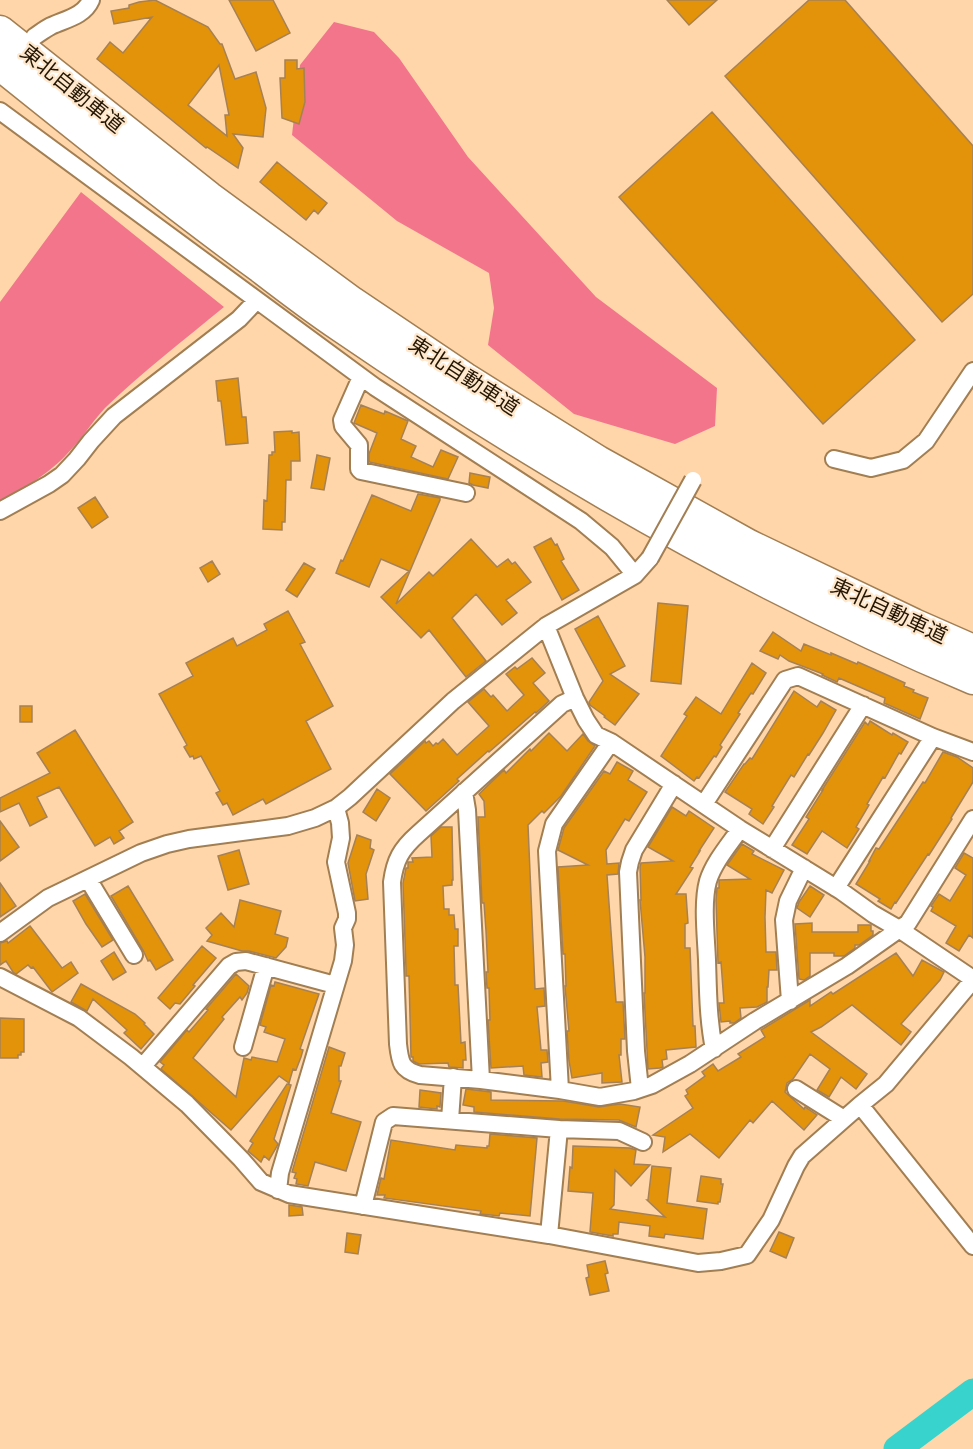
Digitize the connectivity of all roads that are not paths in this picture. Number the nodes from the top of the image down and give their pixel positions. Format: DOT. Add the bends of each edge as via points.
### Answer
graph roads {
  1 [pos="91,0"];
  2 [pos="0,31"];
  3 [pos="34,37"];
  4 [pos="0,65"];
  5 [pos="0,111"];
  6 [pos="257,300"];
  7 [pos="973,371"];
  8 [pos="362,377"];
  9 [pos="834,459"];
  10 [pos="693,480"];
  11 [pos="466,493"];
  12 [pos="0,511"];
  13 [pos="635,575"];
  14 [pos="546,626"];
  15 [pos="973,650"];
  16 [pos="973,679"];
  17 [pos="575,698"];
  18 [pos="863,705"];
  19 [pos="933,736"];
  20 [pos="611,742"];
  21 [pos="973,752"];
  22 [pos="674,784"];
  23 [pos="464,792"];
  24 [pos="704,804"];
  25 [pos="336,808"];
  26 [pos="973,819"];
  27 [pos="740,829"];
  28 [pos="772,849"];
  29 [pos="804,868"];
  30 [pos="88,879"];
  31 [pos="836,888"];
  32 [pos="899,929"];
  33 [pos="0,933"];
  34 [pos="134,955"];
  35 [pos="266,966"];
  36 [pos="0,977"];
  37 [pos="973,979"];
  38 [pos="335,985"];
  39 [pos="790,1001"];
  40 [pos="243,1047"];
  41 [pos="714,1048"];
  42 [pos="142,1066"];
  43 [pos="453,1077"];
  44 [pos="481,1080"];
  45 [pos="640,1089"];
  46 [pos="796,1089"];
  47 [pos="560,1090"];
  48 [pos="860,1105"];
  49 [pos="844,1119"];
  50 [pos="450,1120"];
  51 [pos="559,1129"];
  52 [pos="643,1142"];
  53 [pos="278,1190"];
  54 [pos="363,1206"];
  55 [pos="549,1235"];
  56 [pos="973,1246"];
  1 -- 3 [label="street" via="76,16"];
  2 -- 15 [label="highway, 東北自動車道" via="209,197 352,302 465,378 598,461 749,544"];
  4 -- 16 [label="highway, 東北自動車道" via="193,218 339,325 505,435 735,567"];
  5 -- 6 [label="street"];
  6 -- 8 [label="street"];
  6 -- 12 [label="street" via="239,319 114,416 62,475"];
  7 -- 9 [label="street" via="926,441 903,460 872,468"];
  8 -- 11 [label="street" via="342,420 359,445 359,469"];
  8 -- 13 [label="street" via="581,521 612,547"];
  10 -- 13 [label="street, bridge" via="650,558"];
  13 -- 14 [label="street"];
  14 -- 17 [label="street"];
  14 -- 25 [label="street" via="453,701"];
  17 -- 20 [label="street" via="596,735"];
  17 -- 23 [label="street" via="562,704"];
  18 -- 19 [label="street"];
  18 -- 24 [label="street" via="798,676 785,680"];
  18 -- 28 [label="street"];
  19 -- 21 [label="street"];
  19 -- 31 [label="street"];
  20 -- 22 [label="street"];
  20 -- 47 [label="street" via="554,824 547,851"];
  22 -- 24 [label="street"];
  22 -- 45 [label="street" via="634,850 628,872"];
  23 -- 43 [label="street" via="405,845 392,882 400,1062 420,1075"];
  23 -- 44 [label="street"];
  24 -- 27 [label="street"];
  25 -- 30 [label="street" via="288,826 167,844"];
  25 -- 38 [label="street" via="341,838 336,862 347,919 343,928 343,960"];
  26 -- 32 [label="street" via="908,923"];
  27 -- 28 [label="street"];
  27 -- 41 [label="street" via="708,881 705,916"];
  28 -- 29 [label="street"];
  29 -- 31 [label="street"];
  29 -- 39 [label="street" via="788,901 784,921"];
  30 -- 33 [label="street" via="48,898"];
  30 -- 34 [label="street"];
  31 -- 32 [label="street"];
  32 -- 37 [label="street"];
  32 -- 39 [label="street"];
  35 -- 38 [label="street"];
  35 -- 40 [label="street"];
  35 -- 42 [label="street" via="246,961 229,966"];
  36 -- 42 [label="street" via="79,1018"];
  37 -- 48 [label="street" via="886,1084"];
  38 -- 53 [label="street"];
  39 -- 41 [label="street"];
  41 -- 45 [label="street"];
  42 -- 53 [label="street" via="187,1104 261,1182"];
  43 -- 44 [label="street"];
  43 -- 50 [label="street"];
  44 -- 47 [label="street"];
  45 -- 47 [label="street" via="600,1097"];
  46 -- 49 [label="street"];
  48 -- 49 [label="street"];
  48 -- 56 [label="street"];
  49 -- 55 [label="street" via="802,1156 771,1220 747,1255 698,1263"];
  50 -- 51 [label="street"];
  50 -- 54 [label="street" via="393,1116 384,1122"];
  51 -- 52 [label="street" via="620,1131"];
  51 -- 55 [label="street"];
  53 -- 54 [label="street"];
  54 -- 55 [label="street"];
}
